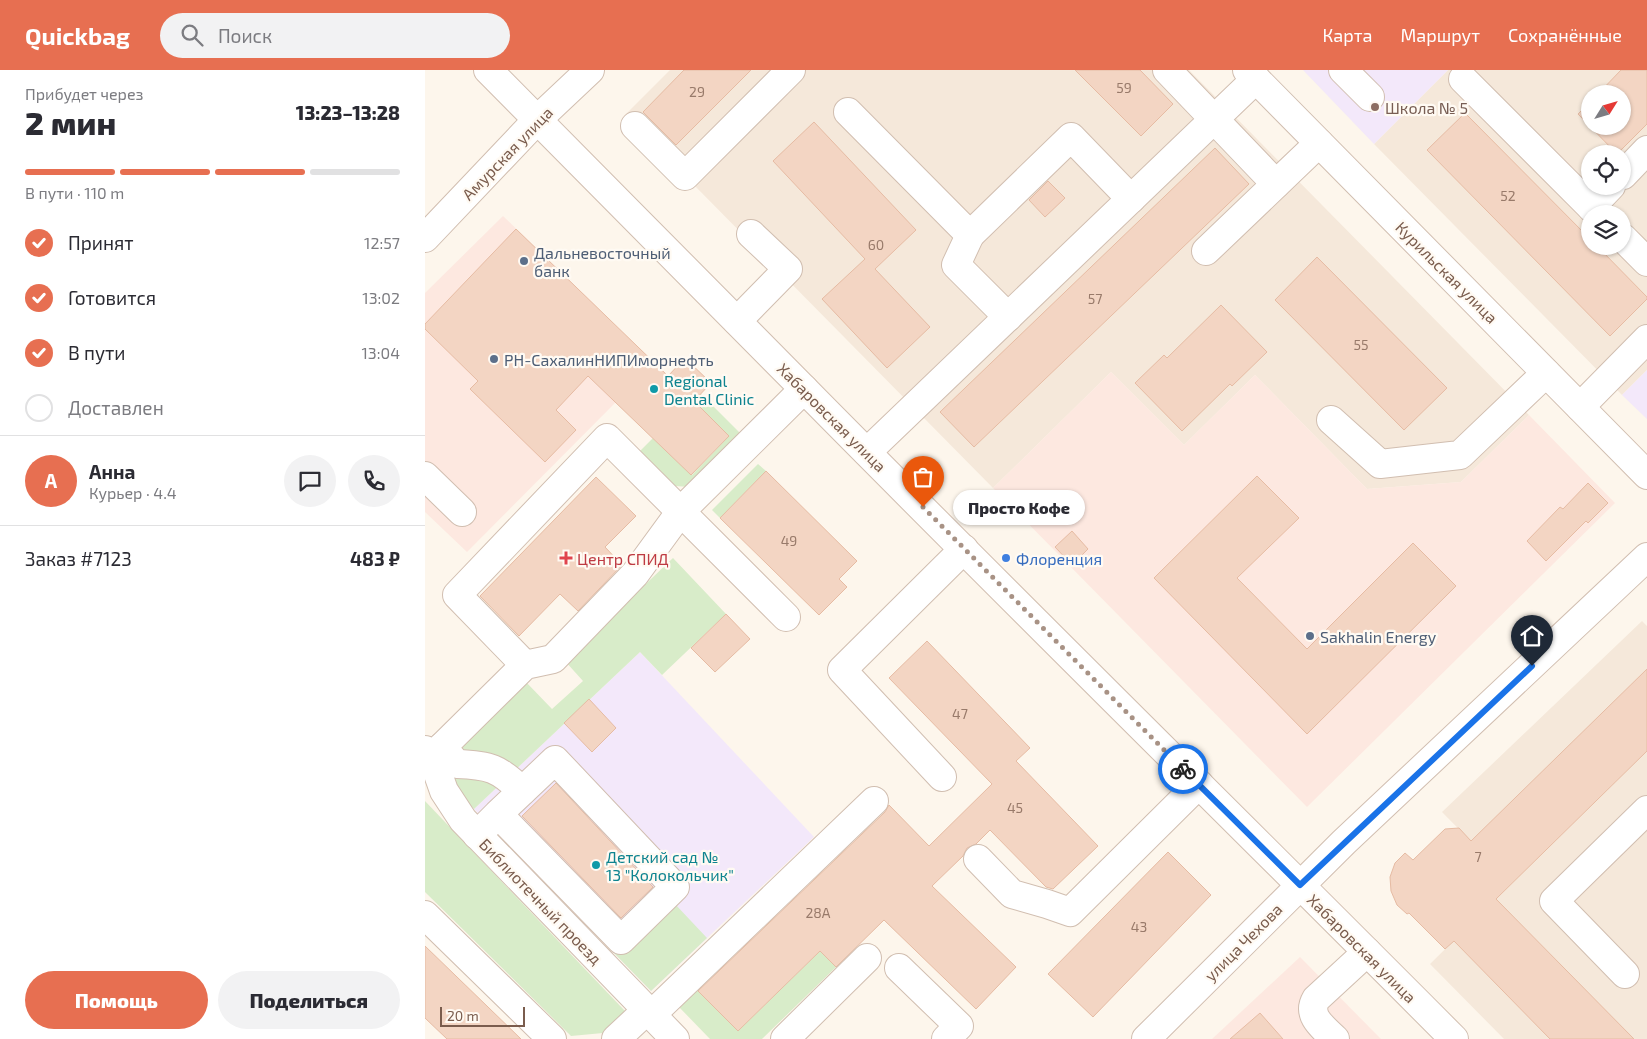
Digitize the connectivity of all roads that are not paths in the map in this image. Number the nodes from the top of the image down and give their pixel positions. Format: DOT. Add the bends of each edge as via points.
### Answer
graph roads {
  1 [pos="487,70"];
  2 [pos="590,70"];
  3 [pos="791,70"];
  4 [pos="1167,70"];
  5 [pos="1343,70"];
  6 [pos="1251,74"];
  7 [pos="1463,80"];
  8 [pos="1370,97"];
  9 [pos="848,112"];
  10 [pos="1215,118"];
  11 [pos="538,119"];
  12 [pos="635,126"];
  13 [pos="1319,143"];
  14 [pos="1276,184"];
  15 [pos="1131,199"];
  16 [pos="1589,205"];
  17 [pos="751,234"];
  18 [pos="970,235"];
  19 [pos="425,238"];
  20 [pos="1631,246"];
  21 [pos="1206,251"];
  22 [pos="1647,262"];
  23 [pos="1007,318"];
  24 [pos="737,321"];
  25 [pos="1647,339"];
  26 [pos="1546,373"];
  27 [pos="804,389"];
  28 [pos="1580,407"];
  29 [pos="1331,420"];
  30 [pos="867,452"];
  31 [pos="1647,475"];
  32 [pos="425,476"];
  33 [pos="681,511"];
  34 [pos="462,512"];
  35 [pos="964,549"];
  36 [pos="1647,557"];
  37 [pos="786,617"];
  38 [pos="525,665"];
  39 [pos="433,751"];
  40 [pos="942,777"];
  41 [pos="1199,784"];
  42 [pos="522,791"];
  43 [pos="874,801"];
  44 [pos="1647,810"];
  45 [pos="498,814"];
  46 [pos="477,835"];
  47 [pos="978,860"];
  48 [pos="1300,885"];
  49 [pos="425,915"];
  50 [pos="1367,952"];
  51 [pos="867,958"];
  52 [pos="899,968"];
  53 [pos="1625,974"];
  54 [pos="649,1012"];
  55 [pos="1155,1036"];
  56 [pos="551,1039"];
  57 [pos="616,1039"];
  58 [pos="675,1039"];
  59 [pos="785,1039"];
  60 [pos="946,1039"];
  61 [pos="1335,1039"];
  62 [pos="1454,1039"];
  1 -- 11 [label="street, Хабаровская улица"];
  2 -- 11 [label="street, Амурская улица"];
  3 -- 12 [label="street" via="685,176"];
  4 -- 10 [label="street"];
  5 -- 8 [label="street"];
  6 -- 10 [label="street"];
  6 -- 13 [label="street, Курильская улица"];
  7 -- 16 [label="street"];
  9 -- 18 [label="street"];
  10 -- 14 [label="street"];
  10 -- 15 [label="street"];
  11 -- 19 [label="street, Амурская улица"];
  11 -- 24 [label="street, Хабаровская улица"];
  13 -- 14 [label="street"];
  13 -- 26 [label="street, Курильская улица"];
  14 -- 21 [label="street"];
  15 -- 18 [label="street" via="1071,137"];
  15 -- 23 [label="street"];
  17 -- 24 [label="street" via="788,269"];
  18 -- 23 [label="street" via="956,265"];
  20 -- 22 [label="street"];
  23 -- 30 [label="street"];
  24 -- 27 [label="street, Хабаровская улица"];
  25 -- 28 [label="street"];
  26 -- 28 [label="street, Курильская улица"];
  26 -- 29 [label="street" via="1460,455 1380,464"];
  27 -- 30 [label="street, Хабаровская улица"];
  27 -- 33 [label="street"];
  28 -- 31 [label="street, Курильская улица"];
  30 -- 35 [label="street, Хабаровская улица"];
  32 -- 34 [label="street"];
  33 -- 37 [label="street"];
  33 -- 38 [label="street" via="635,574 553,659"];
  33 -- 38 [label="street" via="607,438 457,595"];
  35 -- 40 [label="street" via="842,670"];
  35 -- 41 [label="street, Хабаровская улица"];
  36 -- 48 [label="street, улица Чехова"];
  38 -- 39 [label="street"];
  39 -- 42 [label="street" via="457,764 488,766 508,777"];
  39 -- 46 [label="street, Библиотечный проезд" via="444,791"];
  41 -- 47 [label="street" via="1070,912 1012,894"];
  41 -- 48 [label="street, Хабаровская улица"];
  42 -- 45 [label="street"];
  42 -- 45 [label="street" via="555,760 675,887 621,940"];
  43 -- 54 [label="street"];
  44 -- 53 [label="street" via="1554,901"];
  45 -- 46 [label="street"];
  46 -- 54 [label="street, Библиотечный проезд"];
  48 -- 50 [label="street, Хабаровская улица"];
  48 -- 55 [label="street, улица Чехова"];
  49 -- 56 [label="street"];
  50 -- 61 [label="street" via="1313,1004 1315,1018"];
  50 -- 62 [label="street, Хабаровская улица"];
  51 -- 59 [label="street"];
  52 -- 60 [label="street" via="959,1026"];
  54 -- 57 [label="street"];
  54 -- 58 [label="street, Библиотечный проезд"];
}
